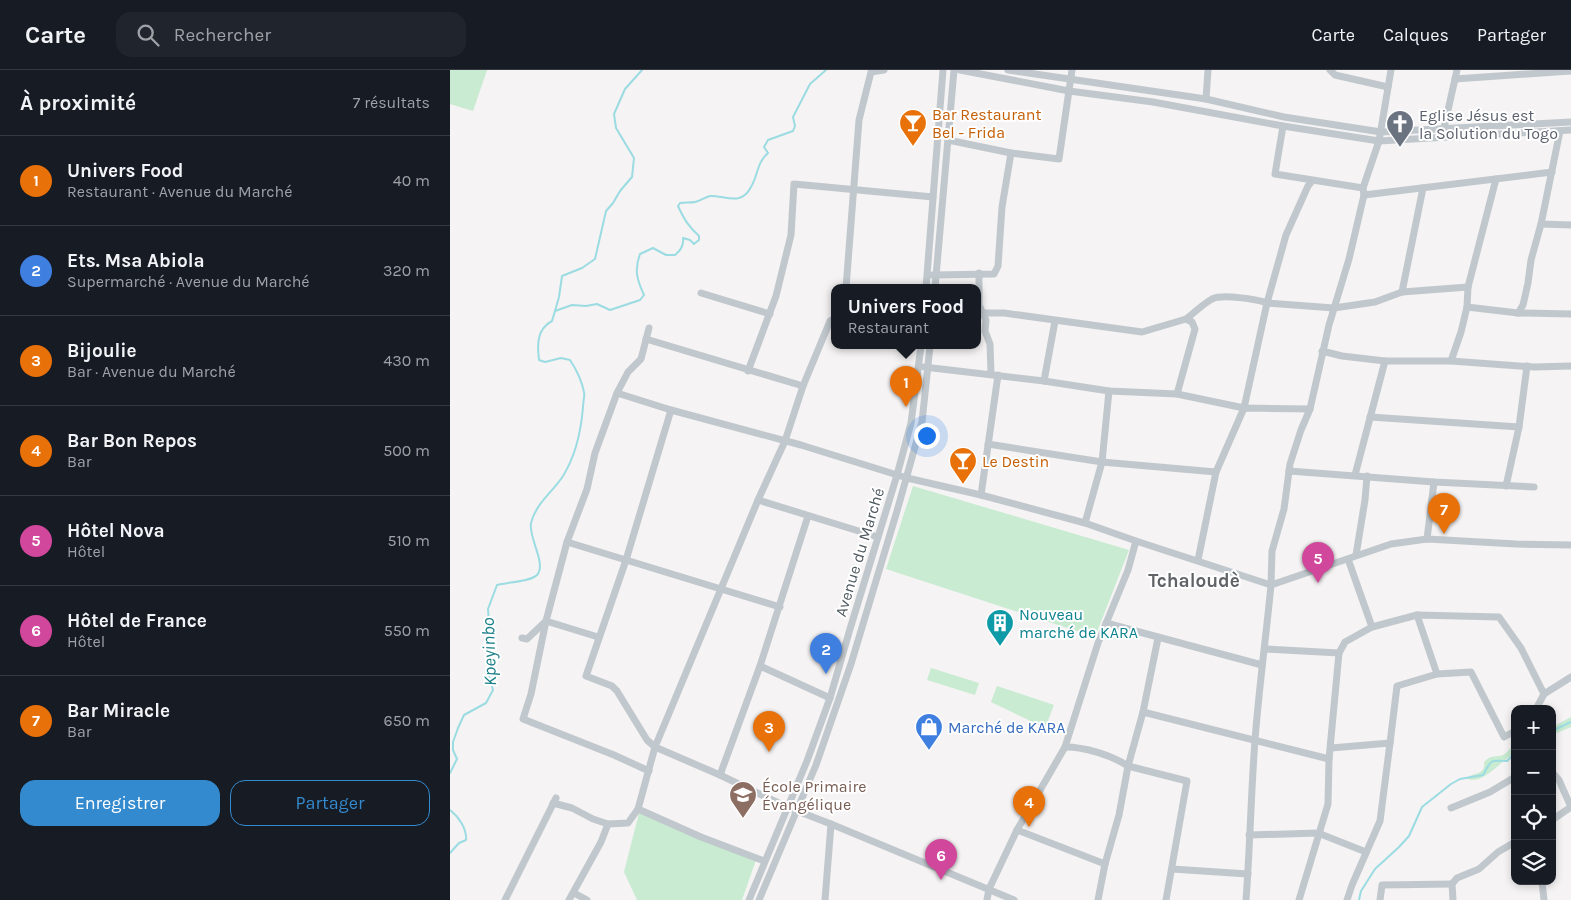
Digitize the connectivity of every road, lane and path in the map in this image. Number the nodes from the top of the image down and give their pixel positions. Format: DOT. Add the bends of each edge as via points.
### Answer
graph roads {
  1 [pos="884,70"];
  2 [pos="943,70"];
  3 [pos="954,70"];
  4 [pos="960,70"];
  5 [pos="1008,70"];
  6 [pos="1072,70"];
  7 [pos="1208,70"];
  8 [pos="1330,70"];
  9 [pos="1391,70"];
  10 [pos="1457,70"];
  11 [pos="1571,71"];
  12 [pos="1071,80"];
  13 [pos="1455,80"];
  14 [pos="1388,87"];
  15 [pos="1070,91"];
  16 [pos="1206,99"];
  17 [pos="1571,122"];
  18 [pos="1282,126"];
  19 [pos="1444,128"];
  20 [pos="1571,130"];
  21 [pos="1560,131"];
  22 [pos="1381,132"];
  23 [pos="948,140"];
  24 [pos="1379,141"];
  25 [pos="1011,153"];
  26 [pos="1552,172"];
  27 [pos="1496,179"];
  28 [pos="1312,181"];
  29 [pos="1423,188"];
  30 [pos="853,189"];
  31 [pos="1364,191"];
  32 [pos="933,197"];
  33 [pos="1541,224"];
  34 [pos="1571,225"];
  35 [pos="979,273"];
  36 [pos="927,274"];
  37 [pos="936,275"];
  38 [pos="847,284"];
  39 [pos="926,284"];
  40 [pos="935,284"];
  41 [pos="979,284"];
  42 [pos="1468,287"];
  43 [pos="1402,292"];
  44 [pos="701,293"];
  45 [pos="1267,303"];
  46 [pos="1334,308"];
  47 [pos="1467,308"];
  48 [pos="981,313"];
  49 [pos="770,314"];
  50 [pos="981,314"];
  51 [pos="1518,314"];
  52 [pos="1571,314"];
  53 [pos="1186,319"];
  54 [pos="831,320"];
  55 [pos="1054,321"];
  56 [pos="649,328"];
  57 [pos="646,339"];
  58 [pos="921,349"];
  59 [pos="930,349"];
  60 [pos="1322,351"];
  61 [pos="1385,361"];
  62 [pos="1451,361"];
  63 [pos="920,366"];
  64 [pos="1527,366"];
  65 [pos="1571,366"];
  66 [pos="928,368"];
  67 [pos="748,371"];
  68 [pos="994,374"];
  69 [pos="1044,381"];
  70 [pos="803,386"];
  71 [pos="1109,391"];
  72 [pos="617,393"];
  73 [pos="1176,394"];
  74 [pos="1244,408"];
  75 [pos="1310,409"];
  76 [pos="671,410"];
  77 [pos="1370,417"];
  78 [pos="1519,427"];
  79 [pos="785,442"];
  80 [pos="988,444"];
  81 [pos="1102,462"];
  82 [pos="1289,471"];
  83 [pos="1216,472"];
  84 [pos="898,475"];
  85 [pos="1355,475"];
  86 [pos="1366,476"];
  87 [pos="907,478"];
  88 [pos="1434,482"];
  89 [pos="1506,486"];
  90 [pos="1534,487"];
  91 [pos="980,495"];
  92 [pos="758,500"];
  93 [pos="808,516"];
  94 [pos="1085,522"];
  95 [pos="878,537"];
  96 [pos="1427,539"];
  97 [pos="567,542"];
  98 [pos="1136,542"];
  99 [pos="1571,545"];
  100 [pos="1356,556"];
  101 [pos="1348,559"];
  102 [pos="626,560"];
  103 [pos="1198,560"];
  104 [pos="1271,585"];
  105 [pos="722,589"];
  106 [pos="780,606"];
  107 [pos="1416,615"];
  108 [pos="546,621"];
  109 [pos="1106,623"];
  110 [pos="1372,627"];
  111 [pos="598,637"];
  112 [pos="522,638"];
  113 [pos="1158,638"];
  114 [pos="1265,649"];
  115 [pos="1339,654"];
  116 [pos="841,661"];
  117 [pos="851,664"];
  118 [pos="1262,665"];
  119 [pos="760,666"];
  120 [pos="1437,674"];
  121 [pos="1571,678"];
  122 [pos="1544,694"];
  123 [pos="830,698"];
  124 [pos="1538,705"];
  125 [pos="1143,712"];
  126 [pos="1511,734"];
  127 [pos="1255,741"];
  128 [pos="1390,743"];
  129 [pos="655,747"];
  130 [pos="1065,747"];
  131 [pos="1331,748"];
  132 [pos="1329,759"];
  133 [pos="807,761"];
  134 [pos="816,765"];
  135 [pos="1128,766"];
  136 [pos="650,771"];
  137 [pos="720,775"];
  138 [pos="1511,779"];
  139 [pos="1556,784"];
  140 [pos="787,806"];
  141 [pos="1571,807"];
  142 [pos="1451,808"];
  143 [pos="638,809"];
  144 [pos="796,810"];
  145 [pos="1556,817"];
  146 [pos="608,824"];
  147 [pos="831,824"];
  148 [pos="1018,830"];
  149 [pos="1318,833"];
  150 [pos="1249,835"];
  151 [pos="1511,844"];
  152 [pos="1366,852"];
  153 [pos="764,861"];
  154 [pos="1105,864"];
  155 [pos="1172,869"];
  156 [pos="1248,874"];
  157 [pos="1452,884"];
  158 [pos="1542,885"];
  159 [pos="988,889"];
  160 [pos="574,893"];
  161 [pos="505,900"];
  162 [pos="569,900"];
  163 [pos="587,900"];
  164 [pos="748,900"];
  165 [pos="759,900"];
  166 [pos="825,900"];
  167 [pos="987,900"];
  168 [pos="1014,900"];
  169 [pos="1098,900"];
  170 [pos="1166,900"];
  171 [pos="1246,900"];
  172 [pos="1299,900"];
  173 [pos="1347,900"];
  174 [pos="1380,900"];
  175 [pos="1452,900"];
  176 [pos="1544,900"];
  1 -- 30 [label="street" via="871,72 859,120"];
  2 -- 32 [label="street"];
  3 -- 23 [label="street"];
  4 -- 15 [label="street"];
  5 -- 12 [label="street"];
  6 -- 12 [label="street"];
  7 -- 16 [label="street"];
  8 -- 14 [label="street" via="1335,75"];
  9 -- 14 [label="street"];
  10 -- 13 [label="street"];
  11 -- 13 [label="street"];
  12 -- 15 [label="street"];
  12 -- 16 [label="street"];
  13 -- 19 [label="street"];
  14 -- 22 [label="street"];
  15 -- 18 [label="street" via="1153,102"];
  15 -- 25 [label="street" via="1059,159"];
  16 -- 22 [label="street" via="1284,117"];
  17 -- 19 [label="street"];
  18 -- 24 [label="street"];
  18 -- 28 [label="street" via="1275,174"];
  19 -- 22 [label="street"];
  20 -- 21 [label="street"];
  21 -- 24 [label="street"];
  21 -- 26 [label="street"];
  22 -- 24 [label="street"];
  23 -- 25 [label="street"];
  23 -- 37 [label="street"];
  24 -- 31 [label="street"];
  25 -- 35 [label="street" via="1002,207 998,266 994,274"];
  26 -- 27 [label="street"];
  26 -- 33 [label="street"];
  27 -- 29 [label="street"];
  27 -- 42 [label="street"];
  28 -- 31 [label="street"];
  28 -- 45 [label="street" via="1286,235"];
  29 -- 31 [label="street"];
  29 -- 43 [label="street"];
  30 -- 32 [label="street"];
  30 -- 38 [label="street"];
  30 -- 49 [label="street" via="794,184 791,235"];
  31 -- 46 [label="street"];
  32 -- 36 [label="street"];
  33 -- 34 [label="street"];
  33 -- 51 [label="street" via="1530,260 1523,305"];
  35 -- 37 [label="street"];
  35 -- 41 [label="street"];
  36 -- 37 [label="street"];
  36 -- 39 [label="street"];
  37 -- 40 [label="street"];
  42 -- 43 [label="street"];
  42 -- 47 [label="street"];
  43 -- 46 [label="street" via="1375,302"];
  44 -- 49 [label="street"];
  45 -- 46 [label="street"];
  45 -- 53 [label="street" via="1244,298 1213,298"];
  45 -- 74 [label="street"];
  46 -- 60 [label="street"];
  47 -- 51 [label="street"];
  47 -- 62 [label="street"];
  48 -- 55 [label="street" via="1004,313"];
  49 -- 67 [label="street"];
  50 -- 68 [label="street" via="986,320 985,331"];
  51 -- 52 [label="street"];
  53 -- 55 [label="street" via="1142,332"];
  53 -- 73 [label="street" via="1195,329"];
  54 -- 70 [label="street"];
  55 -- 69 [label="street"];
  56 -- 57 [label="street"];
  57 -- 67 [label="street"];
  57 -- 72 [label="street" via="641,359 628,372"];
  58 -- 63 [label="street, Avenue du Marché"];
  59 -- 66 [label="street, Avenue du Marché"];
  60 -- 61 [label="street"];
  60 -- 75 [label="street"];
  61 -- 62 [label="street"];
  61 -- 77 [label="street"];
  62 -- 64 [label="street"];
  63 -- 66 [label="street"];
  63 -- 84 [label="street, Avenue du Marché"];
  64 -- 65 [label="street"];
  64 -- 78 [label="street"];
  66 -- 68 [label="street"];
  66 -- 87 [label="street, Avenue du Marché" via="922,422"];
  67 -- 70 [label="street"];
  68 -- 69 [label="street"];
  68 -- 80 [label="street"];
  69 -- 71 [label="street"];
  70 -- 79 [label="street"];
  71 -- 73 [label="street"];
  71 -- 81 [label="street"];
  72 -- 76 [label="street"];
  72 -- 97 [label="street"];
  73 -- 74 [label="street"];
  74 -- 75 [label="street"];
  74 -- 83 [label="street"];
  75 -- 82 [label="street" via="1300,430"];
  76 -- 79 [label="street"];
  76 -- 102 [label="street"];
  77 -- 78 [label="street"];
  77 -- 85 [label="street"];
  78 -- 89 [label="street"];
  79 -- 84 [label="street"];
  79 -- 92 [label="street"];
  80 -- 81 [label="street"];
  80 -- 91 [label="street"];
  81 -- 83 [label="street"];
  81 -- 94 [label="street"];
  82 -- 85 [label="street"];
  82 -- 104 [label="street" via="1284,509 1272,551"];
  83 -- 103 [label="street"];
  84 -- 87 [label="street"];
  84 -- 95 [label="street, Avenue du Marché"];
  85 -- 86 [label="street"];
  86 -- 88 [label="street"];
  86 -- 100 [label="street"];
  87 -- 91 [label="street"];
  87 -- 117 [label="street, Avenue du Marché"];
  88 -- 89 [label="street"];
  88 -- 96 [label="street"];
  89 -- 90 [label="street"];
  91 -- 94 [label="street"];
  92 -- 93 [label="street"];
  92 -- 105 [label="street"];
  93 -- 95 [label="street"];
  93 -- 106 [label="street"];
  94 -- 98 [label="street"];
  95 -- 116 [label="street, Avenue du Marché"];
  96 -- 99 [label="street"];
  96 -- 100 [label="street" via="1391,544"];
  97 -- 102 [label="street"];
  97 -- 108 [label="street"];
  98 -- 103 [label="street"];
  98 -- 109 [label="street"];
  100 -- 101 [label="street"];
  101 -- 104 [label="street"];
  101 -- 110 [label="street"];
  102 -- 105 [label="street"];
  102 -- 111 [label="street"];
  103 -- 104 [label="street"];
  104 -- 114 [label="street"];
  105 -- 106 [label="street"];
  105 -- 129 [label="street"];
  106 -- 119 [label="street"];
  107 -- 110 [label="street"];
  107 -- 120 [label="street"];
  107 -- 122 [label="street" via="1499,617 1521,648"];
  108 -- 111 [label="street"];
  108 -- 112 [label="street" via="527,639"];
  108 -- 136 [label="street" via="532,694 523,719"];
  109 -- 113 [label="street"];
  109 -- 130 [label="street"];
  110 -- 115 [label="street" via="1345,642"];
  111 -- 129 [label="street" via="586,676 617,691 647,740"];
  113 -- 118 [label="street"];
  113 -- 125 [label="street"];
  114 -- 115 [label="street"];
  114 -- 118 [label="street"];
  115 -- 131 [label="street"];
  116 -- 117 [label="street"];
  116 -- 123 [label="street, Avenue du Marché"];
  117 -- 134 [label="street, Avenue du Marché"];
  118 -- 127 [label="street"];
  119 -- 123 [label="street"];
  119 -- 137 [label="street"];
  120 -- 126 [label="street" via="1471,672 1504,737"];
  120 -- 128 [label="street" via="1397,686"];
  121 -- 122 [label="street"];
  122 -- 124 [label="street"];
  123 -- 133 [label="street, Avenue du Marché"];
  125 -- 127 [label="street"];
  125 -- 135 [label="street"];
  127 -- 132 [label="street"];
  127 -- 150 [label="street"];
  128 -- 131 [label="street"];
  128 -- 152 [label="street" via="1380,821"];
  129 -- 136 [label="street"];
  129 -- 137 [label="street"];
  130 -- 135 [label="street" via="1110,757"];
  130 -- 148 [label="street"];
  131 -- 132 [label="street"];
  132 -- 149 [label="street" via="1328,804"];
  133 -- 134 [label="street"];
  133 -- 140 [label="street, Avenue du Marché"];
  134 -- 144 [label="street, Avenue du Marché"];
  135 -- 154 [label="street"];
  135 -- 155 [label="street" via="1187,781"];
  136 -- 143 [label="street"];
  137 -- 140 [label="street"];
  138 -- 142 [label="street"];
  139 -- 141 [label="street"];
  140 -- 144 [label="street"];
  140 -- 153 [label="street, Avenue du Marché"];
  141 -- 145 [label="street"];
  143 -- 146 [label="street" via="628,823"];
  143 -- 153 [label="street"];
  144 -- 147 [label="street"];
  144 -- 165 [label="street, Avenue du Marché"];
  146 -- 160 [label="street"];
  146 -- 161 [label="street" via="593,820 555,800"];
  147 -- 159 [label="street"];
  147 -- 166 [label="street"];
  148 -- 154 [label="street"];
  148 -- 159 [label="street"];
  149 -- 150 [label="street"];
  149 -- 152 [label="street"];
  149 -- 172 [label="street"];
  150 -- 156 [label="street"];
  151 -- 157 [label="street" via="1479,869 1457,878"];
  152 -- 173 [label="street"];
  153 -- 164 [label="street, Avenue du Marché"];
  154 -- 169 [label="street"];
  155 -- 156 [label="street"];
  155 -- 170 [label="street"];
  156 -- 171 [label="street"];
  157 -- 174 [label="street" via="1382,884"];
  157 -- 175 [label="street"];
  158 -- 176 [label="street"];
  159 -- 167 [label="street"];
  159 -- 168 [label="street"];
  160 -- 162 [label="street"];
  160 -- 163 [label="street"];
}
